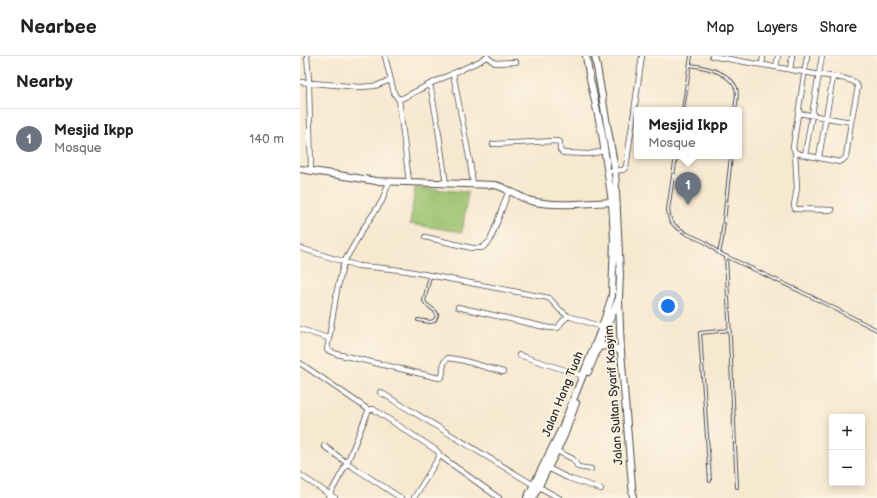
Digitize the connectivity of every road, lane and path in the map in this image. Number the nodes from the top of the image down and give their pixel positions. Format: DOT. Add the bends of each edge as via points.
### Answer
graph roads {
  1 [pos="307,56"];
  2 [pos="385,56"];
  3 [pos="487,56"];
  4 [pos="586,56"];
  5 [pos="595,56"];
  6 [pos="642,56"];
  7 [pos="691,56"];
  8 [pos="714,56"];
  9 [pos="746,56"];
  10 [pos="763,56"];
  11 [pos="778,56"];
  12 [pos="792,56"];
  13 [pos="807,56"];
  14 [pos="822,56"];
  15 [pos="731,58"];
  16 [pos="516,62"];
  17 [pos="745,62"];
  18 [pos="690,65"];
  19 [pos="762,65"];
  20 [pos="776,67"];
  21 [pos="790,70"];
  22 [pos="804,72"];
  23 [pos="452,73"];
  24 [pos="819,75"];
  25 [pos="833,77"];
  26 [pos="391,80"];
  27 [pos="300,82"];
  28 [pos="309,82"];
  29 [pos="430,84"];
  30 [pos="399,99"];
  31 [pos="635,107"];
  32 [pos="683,107"];
  33 [pos="735,107"];
  34 [pos="634,112"];
  35 [pos="798,113"];
  36 [pos="812,115"];
  37 [pos="826,118"];
  38 [pos="851,122"];
  39 [pos="493,144"];
  40 [pos="605,151"];
  41 [pos="795,152"];
  42 [pos="805,155"];
  43 [pos="819,157"];
  44 [pos="676,159"];
  45 [pos="730,159"];
  46 [pos="300,169"];
  47 [pos="311,171"];
  48 [pos="612,171"];
  49 [pos="389,182"];
  50 [pos="409,182"];
  51 [pos="446,184"];
  52 [pos="473,184"];
  53 [pos="509,190"];
  54 [pos="612,202"];
  55 [pos="832,210"];
  56 [pos="425,237"];
  57 [pos="300,248"];
  58 [pos="719,253"];
  59 [pos="726,256"];
  60 [pos="344,262"];
  61 [pos="430,276"];
  62 [pos="612,296"];
  63 [pos="619,298"];
  64 [pos="458,307"];
  65 [pos="568,316"];
  66 [pos="418,320"];
  67 [pos="602,328"];
  68 [pos="300,329"];
  69 [pos="729,330"];
  70 [pos="877,330"];
  71 [pos="328,338"];
  72 [pos="600,347"];
  73 [pos="621,352"];
  74 [pos="519,355"];
  75 [pos="300,363"];
  76 [pos="503,372"];
  77 [pos="583,376"];
  78 [pos="380,392"];
  79 [pos="369,410"];
  80 [pos="324,446"];
  81 [pos="557,451"];
  82 [pos="439,455"];
  83 [pos="347,463"];
  84 [pos="548,468"];
  85 [pos="591,469"];
  86 [pos="300,474"];
  87 [pos="710,481"];
  88 [pos="537,486"];
  89 [pos="737,487"];
  90 [pos="601,490"];
  91 [pos="329,496"];
  92 [pos="335,498"];
  93 [pos="401,498"];
  94 [pos="414,498"];
  95 [pos="499,498"];
  96 [pos="527,498"];
  97 [pos="533,498"];
  98 [pos="559,498"];
  99 [pos="633,498"];
  1 -- 28 [label="street"];
  2 -- 26 [label="street"];
  3 -- 16 [label="street" via="494,63"];
  3 -- 23 [label="street"];
  4 -- 40 [label="main road"];
  5 -- 48 [label="main road"];
  6 -- 31 [label="street"];
  7 -- 18 [label="lane"];
  8 -- 15 [label="street"];
  9 -- 17 [label="street"];
  10 -- 19 [label="street"];
  11 -- 20 [label="street"];
  12 -- 21 [label="street"];
  13 -- 22 [label="street"];
  14 -- 24 [label="street"];
  15 -- 17 [label="street"];
  17 -- 19 [label="street"];
  18 -- 32 [label="lane"];
  18 -- 33 [label="lane" via="702,66 724,75 736,88"];
  19 -- 20 [label="street"];
  20 -- 21 [label="street"];
  21 -- 22 [label="street"];
  22 -- 24 [label="street"];
  22 -- 35 [label="street"];
  23 -- 29 [label="street"];
  23 -- 52 [label="street"];
  24 -- 25 [label="street"];
  24 -- 36 [label="street"];
  25 -- 37 [label="street"];
  25 -- 38 [label="street" via="851,80 858,87"];
  26 -- 28 [label="street" via="375,86 360,87"];
  26 -- 30 [label="street" via="395,97"];
  27 -- 28 [label="street"];
  28 -- 47 [label="street"];
  29 -- 30 [label="street"];
  29 -- 51 [label="street"];
  30 -- 50 [label="street"];
  34 -- 48 [label="street" via="626,167 623,170"];
  35 -- 36 [label="street"];
  35 -- 41 [label="street" via="793,147"];
  36 -- 37 [label="street"];
  36 -- 42 [label="street"];
  37 -- 38 [label="street"];
  37 -- 43 [label="street"];
  38 -- 43 [label="street" via="846,157 839,162"];
  39 -- 40 [label="street" via="556,141 560,142 560,150 563,153 589,154"];
  40 -- 48 [label="main road"];
  41 -- 42 [label="street"];
  41 -- 55 [label="street" via="795,209"];
  42 -- 43 [label="street"];
  44 -- 58 [label="lane" via="668,210 670,220 687,234 705,242"];
  45 -- 58 [label="lane"];
  46 -- 47 [label="main road"];
  47 -- 49 [label="main road"];
  48 -- 54 [label="main road, Jalan Hang Tuah"];
  48 -- 63 [label="main road" via="620,275"];
  49 -- 50 [label="main road"];
  49 -- 60 [label="street" via="382,200"];
  50 -- 51 [label="main road"];
  51 -- 52 [label="main road"];
  52 -- 53 [label="main road" via="495,185"];
  53 -- 54 [label="main road" via="522,198 538,202"];
  53 -- 56 [label="street" via="490,241 482,248"];
  54 -- 62 [label="main road, Jalan Hang Tuah"];
  57 -- 60 [label="street"];
  58 -- 59 [label="lane"];
  59 -- 69 [label="lane"];
  59 -- 70 [label="lane"];
  60 -- 61 [label="street"];
  60 -- 71 [label="street"];
  61 -- 65 [label="street" via="549,298"];
  61 -- 66 [label="lane" via="424,301 436,312 436,318 431,322"];
  62 -- 63 [label="main road"];
  62 -- 67 [label="main road, Jalan Hang Tuah"];
  63 -- 72 [label="main road, Jalan Hang Tuah"];
  63 -- 73 [label="main road, Jalan Sultan Syarif Kasyim"];
  64 -- 65 [label="street" via="549,328 558,328"];
  65 -- 67 [label="street"];
  67 -- 77 [label="main road, Jalan Hang Tuah"];
  68 -- 71 [label="street"];
  69 -- 87 [label="lane" via="700,333"];
  69 -- 89 [label="lane"];
  71 -- 76 [label="street" via="326,348 330,352 439,378 442,377 444,362 448,358"];
  72 -- 73 [label="main road" via="609,346"];
  72 -- 81 [label="main road, Jalan Hang Tuah"];
  73 -- 99 [label="main road, Jalan Sultan Syarif Kasyim"];
  74 -- 77 [label="street"];
  75 -- 79 [label="street"];
  77 -- 88 [label="main road, Jalan Hang Tuah"];
  78 -- 88 [label="street"];
  79 -- 82 [label="street" via="374,409 436,450"];
  79 -- 83 [label="street"];
  80 -- 83 [label="street"];
  81 -- 84 [label="main road, Jalan Hang Tuah"];
  81 -- 85 [label="street" via="573,459 578,467"];
  82 -- 94 [label="street"];
  82 -- 95 [label="street"];
  83 -- 91 [label="street"];
  83 -- 93 [label="street"];
  84 -- 88 [label="main road, Jalan Hang Tuah"];
  84 -- 90 [label="street"];
  86 -- 91 [label="street"];
  88 -- 96 [label="main road, Jalan Hang Tuah"];
  88 -- 97 [label="main road, Jalan Hang Tuah"];
  88 -- 98 [label="street"];
  91 -- 92 [label="street"];
}
